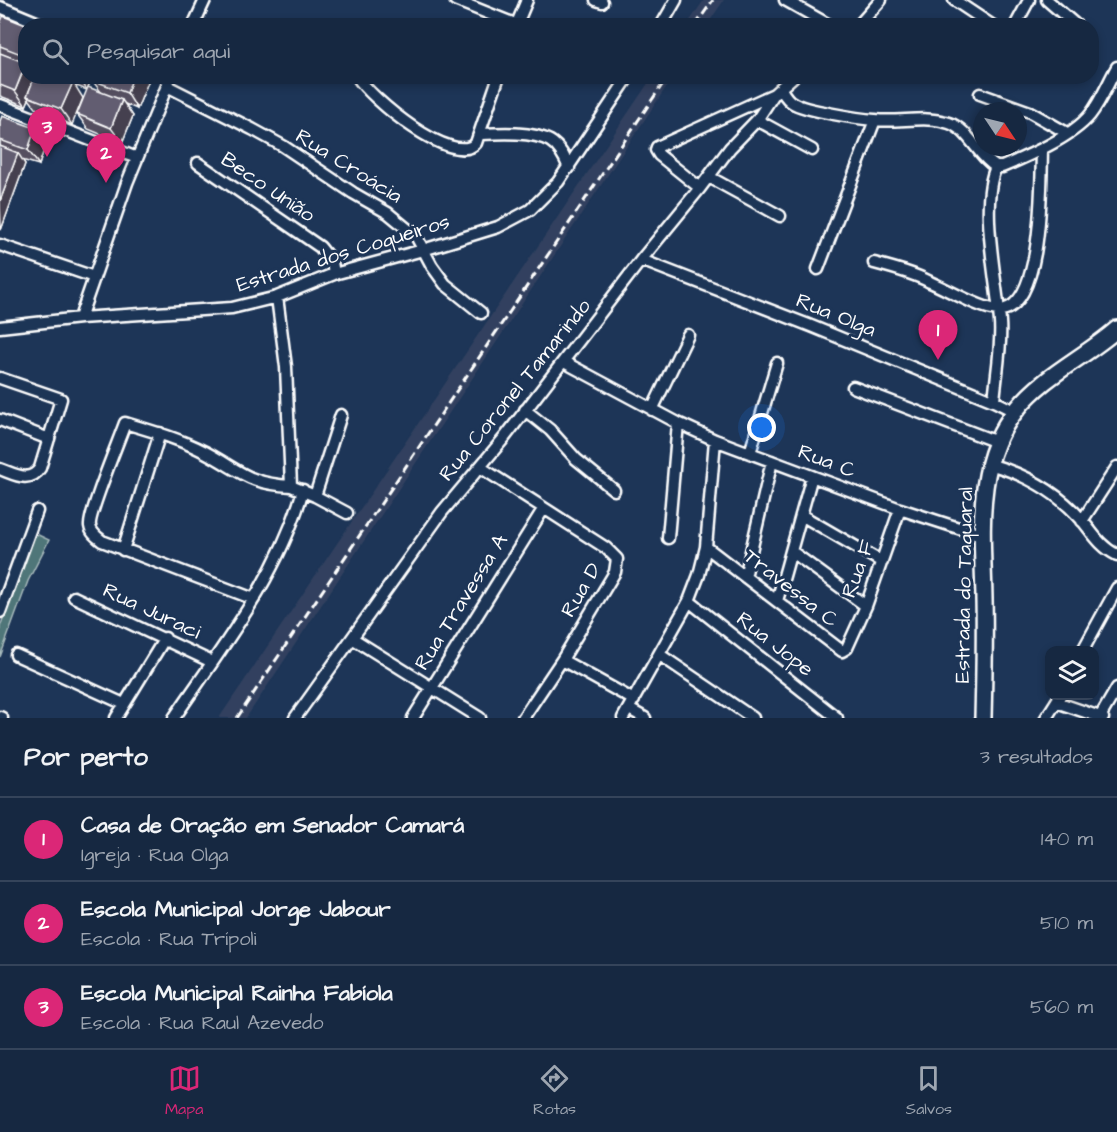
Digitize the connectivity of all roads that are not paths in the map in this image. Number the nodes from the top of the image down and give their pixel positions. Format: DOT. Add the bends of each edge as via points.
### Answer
graph roads {
  1 [pos="205,0"];
  2 [pos="455,0"];
  3 [pos="527,0"];
  4 [pos="676,0"];
  5 [pos="785,0"];
  6 [pos="881,0"];
  7 [pos="954,0"];
  8 [pos="1029,0"];
  9 [pos="1047,0"];
  10 [pos="0,7"];
  11 [pos="27,18"];
  12 [pos="197,18"];
  13 [pos="500,18"];
  14 [pos="521,18"];
  15 [pos="666,18"];
  16 [pos="817,18"];
  17 [pos="865,18"];
  18 [pos="981,18"];
  19 [pos="1019,18"];
  20 [pos="1068,18"];
  21 [pos="1117,67"];
  22 [pos="167,84"];
  23 [pos="173,84"];
  24 [pos="363,84"];
  25 [pos="496,84"];
  26 [pos="624,84"];
  27 [pos="786,84"];
  28 [pos="778,92"];
  29 [pos="980,94"];
  30 [pos="0,105"];
  31 [pos="757,120"];
  32 [pos="875,120"];
  33 [pos="1067,133"];
  34 [pos="480,134"];
  35 [pos="1042,149"];
  36 [pos="812,150"];
  37 [pos="137,158"];
  38 [pos="198,163"];
  39 [pos="996,167"];
  40 [pos="569,168"];
  41 [pos="709,177"];
  42 [pos="700,188"];
  43 [pos="780,216"];
  44 [pos="0,245"];
  45 [pos="423,250"];
  46 [pos="641,260"];
  47 [pos="874,263"];
  48 [pos="818,269"];
  49 [pos="334,274"];
  50 [pos="94,277"];
  51 [pos="277,297"];
  52 [pos="999,310"];
  53 [pos="481,313"];
  54 [pos="80,318"];
  55 [pos="0,327"];
  56 [pos="1117,329"];
  57 [pos="688,335"];
  58 [pos="564,362"];
  59 [pos="777,363"];
  60 [pos="0,378"];
  61 [pos="853,387"];
  62 [pos="994,400"];
  63 [pos="525,410"];
  64 [pos="652,410"];
  65 [pos="1014,411"];
  66 [pos="341,415"];
  67 [pos="0,420"];
  68 [pos="678,423"];
  69 [pos="160,433"];
  70 [pos="49,439"];
  71 [pos="715,440"];
  72 [pos="997,442"];
  73 [pos="750,453"];
  74 [pos="772,461"];
  75 [pos="989,465"];
  76 [pos="480,467"];
  77 [pos="1117,467"];
  78 [pos="0,469"];
  79 [pos="812,476"];
  80 [pos="291,486"];
  81 [pos="303,490"];
  82 [pos="614,490"];
  83 [pos="315,496"];
  84 [pos="544,508"];
  85 [pos="900,508"];
  86 [pos="37,511"];
  87 [pos="347,513"];
  88 [pos="801,516"];
  89 [pos="1082,521"];
  90 [pos="983,536"];
  91 [pos="668,538"];
  92 [pos="705,547"];
  93 [pos="123,550"];
  94 [pos="790,551"];
  95 [pos="1117,555"];
  96 [pos="882,562"];
  97 [pos="746,577"];
  98 [pos="1117,588"];
  99 [pos="74,597"];
  100 [pos="254,599"];
  101 [pos="689,601"];
  102 [pos="777,601"];
  103 [pos="866,606"];
  104 [pos="0,612"];
  105 [pos="165,638"];
  106 [pos="352,638"];
  107 [pos="850,642"];
  108 [pos="1086,646"];
  109 [pos="16,655"];
  110 [pos="660,655"];
  111 [pos="562,660"];
  112 [pos="212,662"];
  113 [pos="430,688"];
  114 [pos="1117,688"];
  115 [pos="1057,700"];
  116 [pos="1060,700"];
  117 [pos="124,705"];
  118 [pos="629,709"];
  119 [pos="1102,717"];
  120 [pos="116,718"];
  121 [pos="174,718"];
  122 [pos="295,718"];
  123 [pos="413,718"];
  124 [pos="480,718"];
  125 [pos="523,718"];
  126 [pos="645,718"];
  127 [pos="753,718"];
  128 [pos="837,718"];
  129 [pos="983,718"];
  130 [pos="1046,718"];
  1 -- 12 [label="street"];
  2 -- 13 [label="street"];
  3 -- 14 [label="street"];
  4 -- 15 [label="street"];
  5 -- 16 [label="street"];
  6 -- 17 [label="street"];
  7 -- 18 [label="street"];
  8 -- 19 [label="street"];
  9 -- 20 [label="street"];
  10 -- 11 [label="street"];
  21 -- 33 [label="street" via="1088,118"];
  22 -- 37 [label="street"];
  23 -- 45 [label="street, Rua Croácia" via="283,146 388,213 416,236"];
  24 -- 34 [label="street" via="399,118 444,144 472,147"];
  25 -- 34 [label="street"];
  26 -- 40 [label="street, Estrada dos Coqueiros"];
  27 -- 28 [label="street"];
  28 -- 31 [label="street, Rua Coronel Tamarindo"];
  28 -- 32 [label="street" via="792,103"];
  28 -- 42 [label="street" via="660,145 656,150 663,159"];
  29 -- 33 [label="street" via="1030,112"];
  30 -- 37 [label="street"];
  31 -- 36 [label="street"];
  31 -- 41 [label="street, Rua Coronel Tamarindo"];
  32 -- 39 [label="street" via="950,123"];
  32 -- 48 [label="street"];
  33 -- 35 [label="street"];
  34 -- 40 [label="street" via="545,139 557,147"];
  35 -- 39 [label="street"];
  35 -- 52 [label="street" via="1038,221 1028,283 1018,301"];
  37 -- 50 [label="street"];
  38 -- 49 [label="street, Beco União" via="320,247 332,262"];
  39 -- 52 [label="street" via="989,213"];
  40 -- 45 [label="street, Estrada dos Coqueiros" via="545,197 515,219"];
  41 -- 42 [label="street, Rua Coronel Tamarindo"];
  41 -- 43 [label="street"];
  42 -- 46 [label="street, Rua Coronel Tamarindo"];
  44 -- 50 [label="street"];
  45 -- 49 [label="street, Estrada dos Coqueiros"];
  45 -- 53 [label="street, Rua Croácia" via="445,284"];
  46 -- 58 [label="street, Rua Coronel Tamarindo"];
  46 -- 62 [label="street, Rua Olga"];
  47 -- 52 [label="street" via="928,280"];
  49 -- 51 [label="street, Estrada dos Coqueiros"];
  50 -- 54 [label="street"];
  51 -- 54 [label="street, Estrada dos Coqueiros" via="232,308"];
  51 -- 80 [label="street" via="286,367"];
  52 -- 62 [label="street"];
  54 -- 55 [label="street, Estrada dos Coqueiros"];
  56 -- 65 [label="street, Estrada do Taquaral" via="1031,393"];
  57 -- 64 [label="street"];
  58 -- 63 [label="street, Rua Coronel Tamarindo"];
  58 -- 64 [label="street, Rua C"];
  59 -- 73 [label="street"];
  60 -- 70 [label="street" via="61,399"];
  61 -- 72 [label="street"];
  62 -- 65 [label="street, Rua Olga"];
  63 -- 76 [label="street, Rua Coronel Tamarindo"];
  63 -- 82 [label="street"];
  64 -- 68 [label="street, Rua C"];
  65 -- 72 [label="street, Estrada do Taquaral"];
  66 -- 83 [label="street"];
  67 -- 70 [label="street"];
  68 -- 71 [label="street, Rua C"];
  68 -- 91 [label="street"];
  69 -- 80 [label="street" via="205,452 245,477"];
  69 -- 93 [label="street"];
  69 -- 93 [label="street" via="125,423 90,520 95,536"];
  70 -- 78 [label="street" via="35,475 28,478"];
  71 -- 73 [label="street, Rua C"];
  71 -- 92 [label="street"];
  72 -- 75 [label="street, Estrada do Taquaral"];
  73 -- 74 [label="street, Rua C"];
  74 -- 79 [label="street, Rua C"];
  74 -- 97 [label="street"];
  75 -- 89 [label="street" via="1038,484"];
  75 -- 90 [label="street, Estrada do Taquaral" via="983,499"];
  76 -- 84 [label="street, Rua D"];
  76 -- 106 [label="street, Rua Coronel Tamarindo" via="436,520"];
  77 -- 89 [label="street"];
  79 -- 85 [label="street, Rua C"];
  79 -- 88 [label="street"];
  80 -- 81 [label="street"];
  81 -- 83 [label="street"];
  81 -- 100 [label="street" via="288,535"];
  83 -- 87 [label="street"];
  84 -- 111 [label="street, Rua D" via="617,560 615,572"];
  84 -- 113 [label="street, Rua Travessa A"];
  85 -- 90 [label="street, Rua C"];
  85 -- 96 [label="street, Rua F"];
  86 -- 104 [label="street"];
  88 -- 94 [label="street"];
  88 -- 96 [label="street"];
  89 -- 95 [label="street" via="1102,545"];
  90 -- 129 [label="street, Estrada do Taquaral"];
  92 -- 97 [label="street, Travessa C"];
  92 -- 101 [label="street"];
  93 -- 100 [label="street"];
  94 -- 102 [label="street"];
  94 -- 103 [label="street"];
  96 -- 103 [label="street, Rua F"];
  97 -- 102 [label="street, Travessa C"];
  98 -- 108 [label="street"];
  99 -- 105 [label="street, Rua Juraci"];
  100 -- 112 [label="street"];
  101 -- 110 [label="street"];
  101 -- 128 [label="street, Rua Jope"];
  102 -- 107 [label="street, Travessa C" via="837,649 845,650"];
  103 -- 107 [label="street, Rua F"];
  105 -- 112 [label="street, Rua Juraci"];
  105 -- 117 [label="street"];
  106 -- 113 [label="street"];
  106 -- 122 [label="street, Rua Coronel Tamarindo"];
  109 -- 117 [label="street"];
  110 -- 118 [label="street"];
  110 -- 127 [label="street"];
  111 -- 118 [label="street"];
  111 -- 125 [label="street, Rua D"];
  112 -- 121 [label="street"];
  113 -- 123 [label="street, Rua Travessa A"];
  113 -- 124 [label="street"];
  114 -- 119 [label="street"];
  115 -- 130 [label="street"];
  116 -- 119 [label="street"];
  117 -- 120 [label="street"];
  118 -- 126 [label="street"];
}
